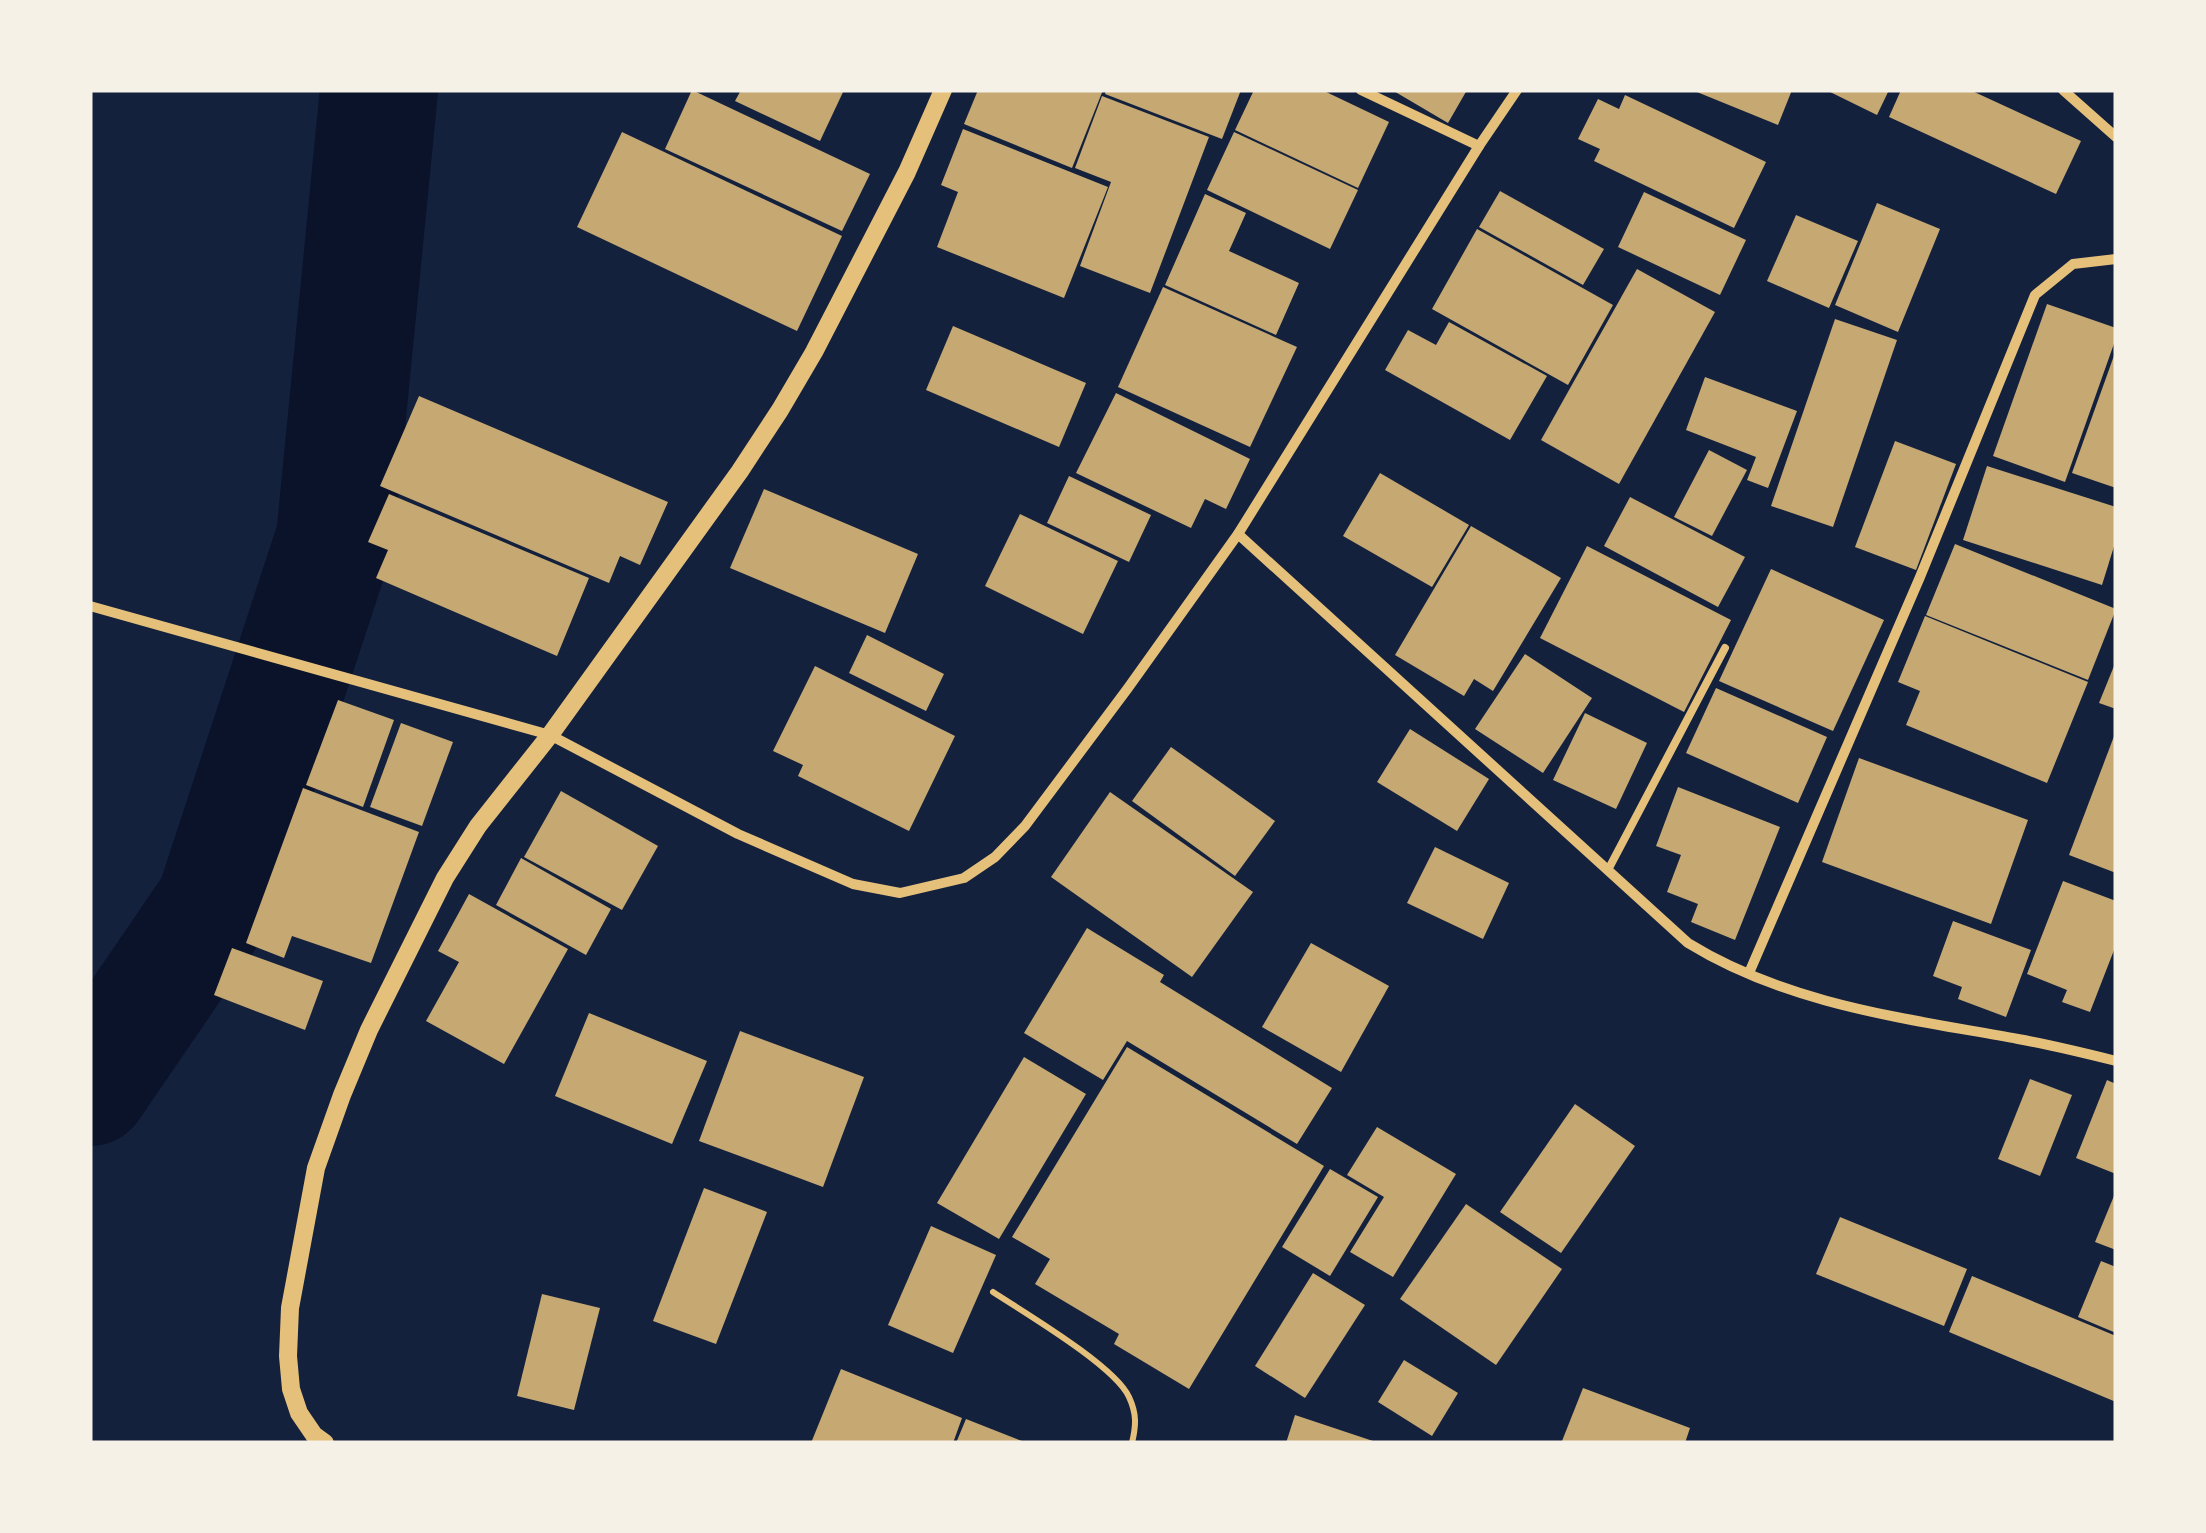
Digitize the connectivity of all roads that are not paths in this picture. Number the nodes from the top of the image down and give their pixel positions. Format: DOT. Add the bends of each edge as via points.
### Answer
graph roads {
  1 [pos="943,90"];
  2 [pos="1361,90"];
  3 [pos="1517,90"];
  4 [pos="2063,90"];
  5 [pos="2116,137"];
  6 [pos="1479,146"];
  7 [pos="2116,260"];
  8 [pos="1238,534"];
  9 [pos="90,606"];
  10 [pos="1725,648"];
  11 [pos="550,735"];
  12 [pos="1608,870"];
  13 [pos="1750,973"];
  14 [pos="2116,1061"];
  15 [pos="326,1443"];
  1 -- 11 [label="street" via="780,410"];
  2 -- 6 [label="street"];
  3 -- 6 [label="street"];
  4 -- 5 [label="street"];
  6 -- 8 [label="street"];
  7 -- 13 [label="street" via="2073,264 2035,295"];
  8 -- 11 [label="street" via="1025,826 964,878 900,893 853,884 738,834"];
  8 -- 12 [label="street"];
  9 -- 11 [label="street"];
  10 -- 12 [label="lane"];
  11 -- 15 [label="street" via="445,878 369,1030 316,1168 290,1308 288,1356 299,1413"];
  12 -- 13 [label="street" via="1688,943"];
  13 -- 14 [label="street" via="1857,1010"];
}
